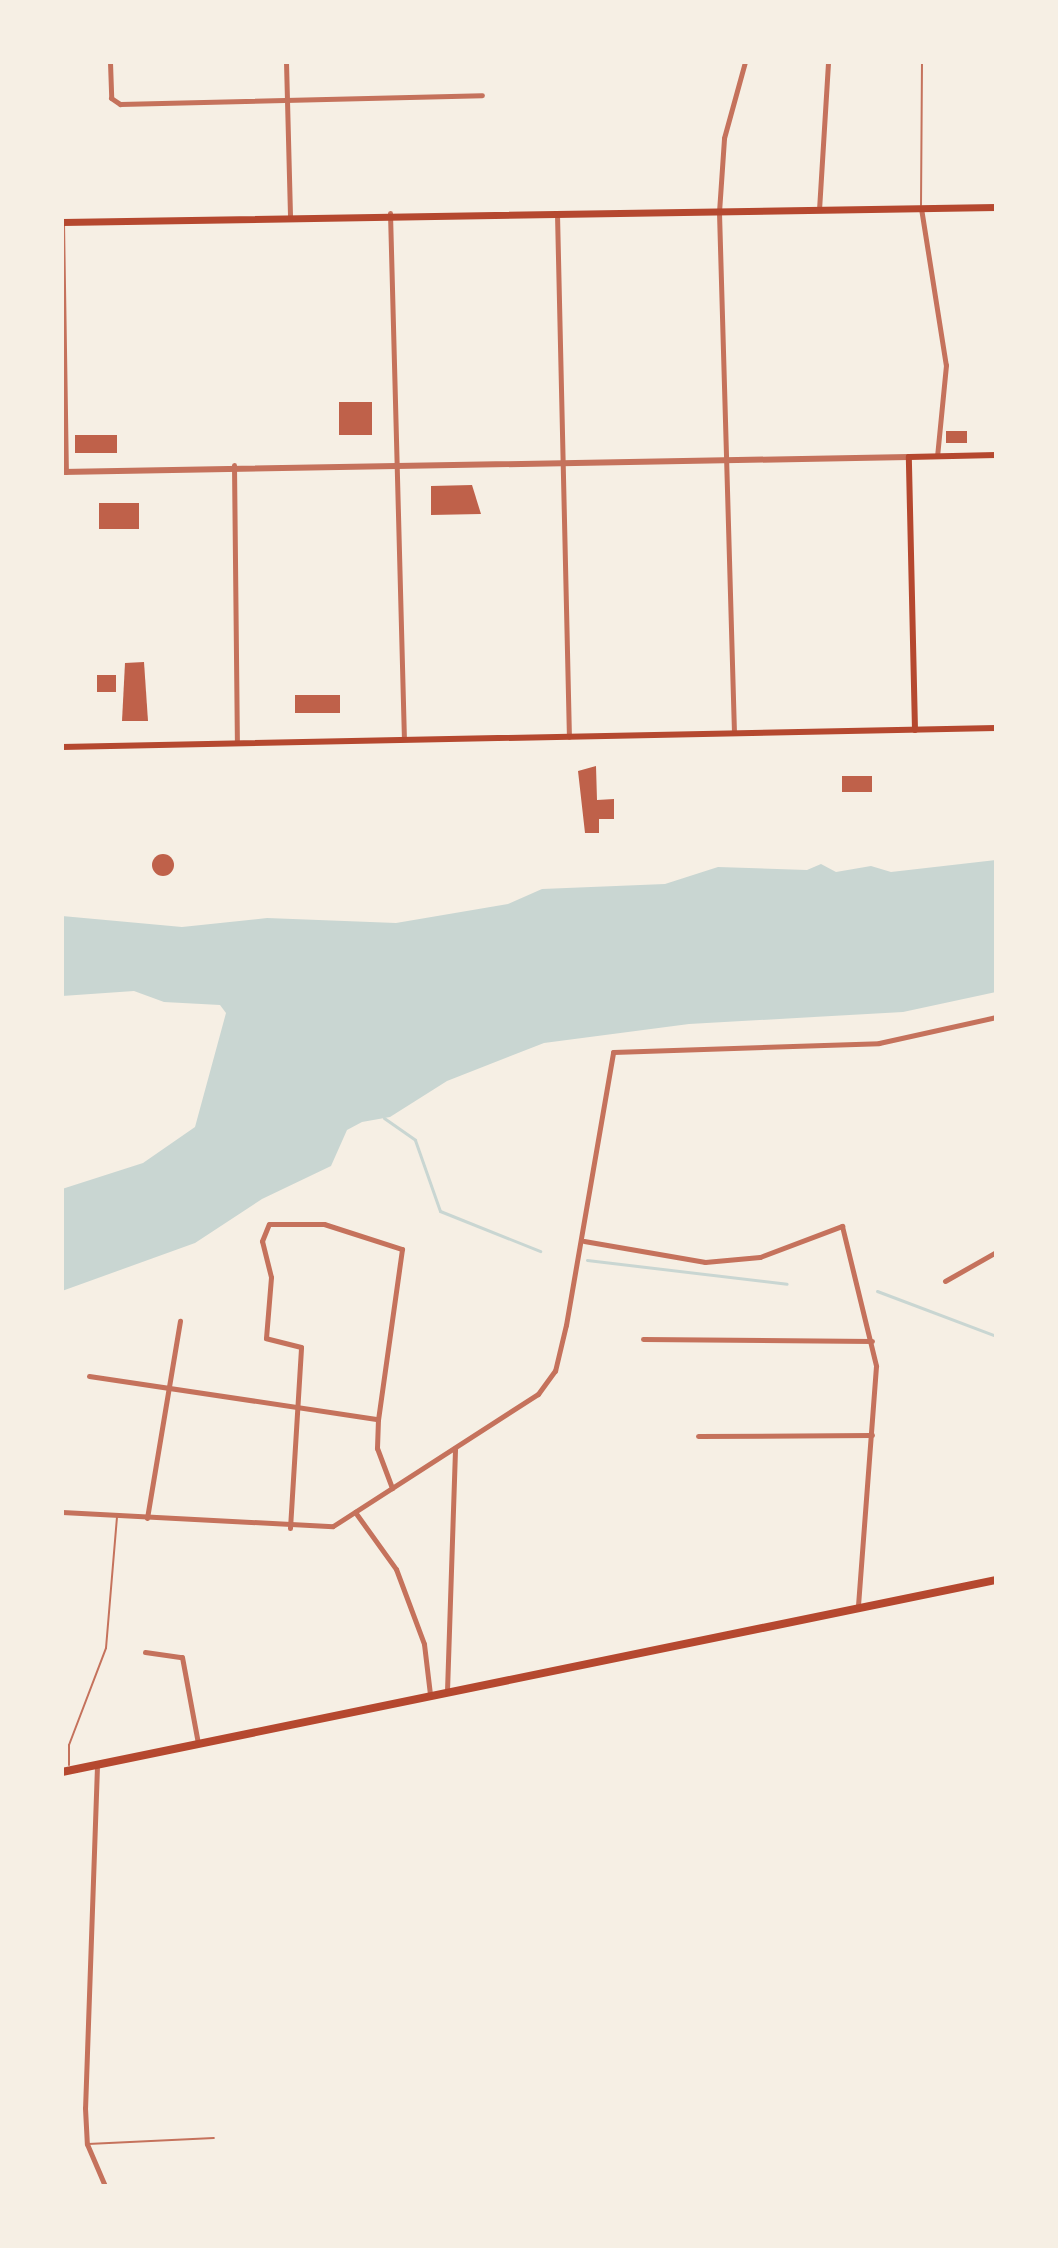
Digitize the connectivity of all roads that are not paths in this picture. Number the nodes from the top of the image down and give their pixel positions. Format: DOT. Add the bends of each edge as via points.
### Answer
graph roads {
  1 [pos="110,62"];
  2 [pos="286,62"];
  3 [pos="745,62"];
  4 [pos="828,62"];
  5 [pos="922,62"];
  6 [pos="482,95"];
  7 [pos="287,101"];
  8 [pos="996,207"];
  9 [pos="921,208"];
  10 [pos="819,210"];
  11 [pos="719,212"];
  12 [pos="390,213"];
  13 [pos="557,213"];
  14 [pos="290,217"];
  15 [pos="62,222"];
  16 [pos="996,455"];
  17 [pos="937,456"];
  18 [pos="909,457"];
  19 [pos="729,459"];
  20 [pos="565,461"];
  21 [pos="399,463"];
  22 [pos="234,465"];
  23 [pos="64,472"];
  24 [pos="996,728"];
  25 [pos="915,730"];
  26 [pos="734,733"];
  27 [pos="569,737"];
  28 [pos="404,739"];
  29 [pos="237,743"];
  30 [pos="62,747"];
  31 [pos="996,1017"];
  32 [pos="584,1241"];
  33 [pos="996,1252"];
  34 [pos="945,1281"];
  35 [pos="180,1321"];
  36 [pos="643,1339"];
  37 [pos="872,1341"];
  38 [pos="89,1376"];
  39 [pos="173,1388"];
  40 [pos="295,1403"];
  41 [pos="378,1419"];
  42 [pos="872,1435"];
  43 [pos="698,1436"];
  44 [pos="455,1447"];
  45 [pos="392,1488"];
  46 [pos="62,1512"];
  47 [pos="355,1512"];
  48 [pos="117,1516"];
  49 [pos="147,1518"];
  50 [pos="290,1528"];
  51 [pos="996,1580"];
  52 [pos="858,1604"];
  53 [pos="145,1652"];
  54 [pos="447,1691"];
  55 [pos="430,1694"];
  56 [pos="198,1743"];
  57 [pos="97,1765"];
  58 [pos="66,1771"];
  59 [pos="214,2138"];
  60 [pos="87,2144"];
  61 [pos="105,2186"];
  1 -- 7 [label="street" via="111,98 120,104"];
  2 -- 7 [label="street"];
  3 -- 11 [label="street" via="724,138"];
  4 -- 10 [label="street"];
  5 -- 9 [label="lane"];
  6 -- 7 [label="street"];
  7 -- 14 [label="street"];
  8 -- 9 [label="main road"];
  9 -- 10 [label="main road"];
  9 -- 17 [label="street" via="946,365"];
  10 -- 11 [label="main road"];
  11 -- 13 [label="main road"];
  11 -- 19 [label="street"];
  12 -- 13 [label="main road"];
  12 -- 14 [label="main road"];
  12 -- 21 [label="street"];
  13 -- 20 [label="street"];
  14 -- 15 [label="main road"];
  15 -- 23 [label="street"];
  16 -- 17 [label="main road"];
  17 -- 18 [label="main road"];
  18 -- 19 [label="street"];
  18 -- 25 [label="main road"];
  19 -- 20 [label="street"];
  19 -- 26 [label="street"];
  20 -- 21 [label="street"];
  20 -- 27 [label="street"];
  21 -- 22 [label="street"];
  21 -- 28 [label="street"];
  22 -- 23 [label="street"];
  22 -- 29 [label="street"];
  24 -- 25 [label="main road"];
  25 -- 26 [label="main road"];
  26 -- 27 [label="main road"];
  27 -- 28 [label="main road"];
  28 -- 29 [label="main road"];
  29 -- 30 [label="main road"];
  31 -- 32 [label="street" via="879,1043 613,1052"];
  32 -- 37 [label="street" via="705,1262 760,1257 842,1226"];
  32 -- 44 [label="street" via="555,1371 538,1394"];
  33 -- 34 [label="street"];
  35 -- 39 [label="street"];
  36 -- 37 [label="street"];
  37 -- 42 [label="street"];
  38 -- 39 [label="street"];
  39 -- 40 [label="street"];
  39 -- 49 [label="street"];
  40 -- 41 [label="street"];
  40 -- 41 [label="street" via="301,1347 266,1338 271,1277 262,1241 269,1224 324,1224 402,1249"];
  40 -- 50 [label="street"];
  41 -- 45 [label="street" via="377,1448"];
  42 -- 43 [label="street"];
  42 -- 52 [label="street"];
  44 -- 45 [label="street"];
  44 -- 54 [label="street"];
  45 -- 47 [label="street"];
  46 -- 48 [label="street"];
  47 -- 50 [label="street" via="333,1526"];
  47 -- 55 [label="street" via="396,1569 424,1644"];
  48 -- 49 [label="street"];
  48 -- 58 [label="lane" via="106,1648 69,1745"];
  49 -- 50 [label="street"];
  51 -- 52 [label="highway"];
  52 -- 54 [label="highway"];
  53 -- 56 [label="street" via="182,1657"];
  54 -- 55 [label="highway"];
  55 -- 56 [label="highway"];
  56 -- 57 [label="highway"];
  57 -- 58 [label="highway"];
  57 -- 60 [label="street"];
  59 -- 60 [label="lane"];
  60 -- 61 [label="street"];
}
